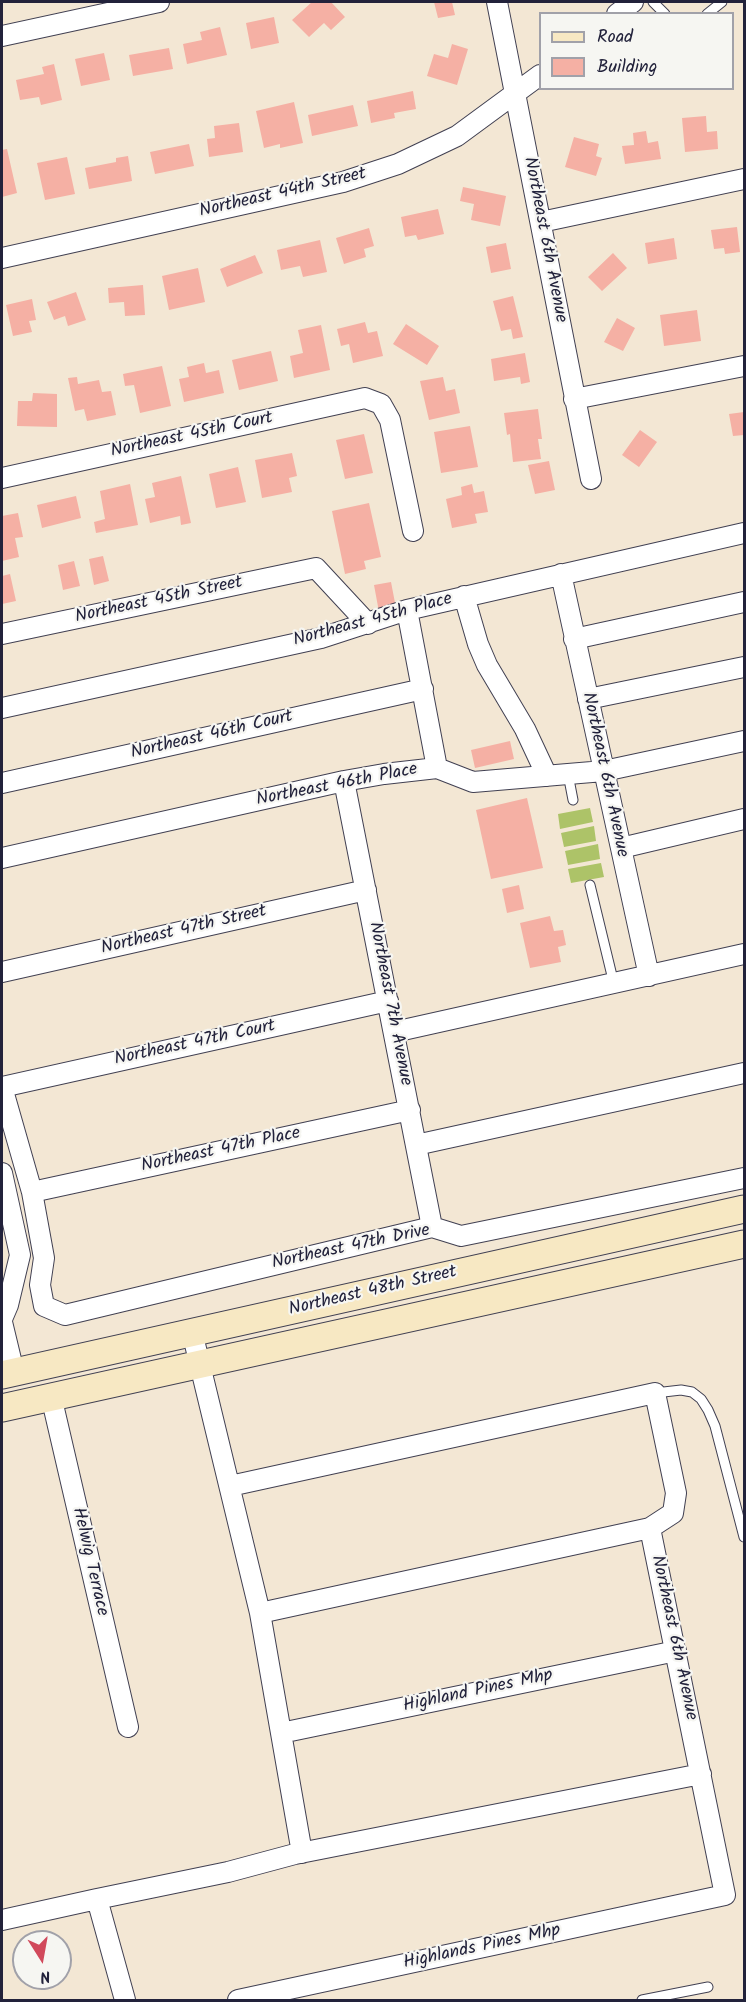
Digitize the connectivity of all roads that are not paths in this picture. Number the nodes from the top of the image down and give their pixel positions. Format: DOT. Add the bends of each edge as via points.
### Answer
graph roads {
  1 [pos="159,2"];
  2 [pos="497,2"];
  3 [pos="633,2"];
  4 [pos="722,2"];
  5 [pos="620,12"];
  6 [pos="710,12"];
  7 [pos="2,36"];
  8 [pos="539,76"];
  9 [pos="516,94"];
  10 [pos="744,179"];
  11 [pos="541,222"];
  12 [pos="2,258"];
  13 [pos="744,366"];
  14 [pos="574,399"];
  15 [pos="2,478"];
  16 [pos="591,479"];
  17 [pos="413,531"];
  18 [pos="744,533"];
  19 [pos="561,574"];
  20 [pos="465,596"];
  21 [pos="744,602"];
  22 [pos="407,610"];
  23 [pos="368,624"];
  24 [pos="2,634"];
  25 [pos="574,639"];
  26 [pos="744,667"];
  27 [pos="423,689"];
  28 [pos="588,699"];
  29 [pos="2,708"];
  30 [pos="744,741"];
  31 [pos="437,768"];
  32 [pos="604,771"];
  33 [pos="568,774"];
  34 [pos="547,776"];
  35 [pos="344,781"];
  36 [pos="2,783"];
  37 [pos="573,800"];
  38 [pos="744,819"];
  39 [pos="621,848"];
  40 [pos="2,858"];
  41 [pos="590,885"];
  42 [pos="366,890"];
  43 [pos="744,954"];
  44 [pos="2,972"];
  45 [pos="649,976"];
  46 [pos="614,984"];
  47 [pos="388,1001"];
  48 [pos="394,1032"];
  49 [pos="744,1073"];
  50 [pos="2,1087"];
  51 [pos="410,1110"];
  52 [pos="416,1145"];
  53 [pos="744,1178"];
  54 [pos="2,1179"];
  55 [pos="32,1192"];
  56 [pos="744,1209"];
  57 [pos="432,1227"];
  58 [pos="744,1244"];
  59 [pos="2,1321"];
  60 [pos="192,1332"];
  61 [pos="201,1364"];
  62 [pos="6,1380"];
  63 [pos="655,1393"];
  64 [pos="51,1396"];
  65 [pos="2,1408"];
  66 [pos="230,1486"];
  67 [pos="650,1528"];
  68 [pos="744,1537"];
  69 [pos="260,1613"];
  70 [pos="675,1652"];
  71 [pos="128,1727"];
  72 [pos="281,1733"];
  73 [pos="701,1774"];
  74 [pos="302,1853"];
  75 [pos="725,1895"];
  76 [pos="98,1899"];
  77 [pos="2,1920"];
  78 [pos="708,1987"];
  79 [pos="125,2001"];
  80 [pos="238,2001"];
  81 [pos="642,2001"];
  1 -- 7 [label="street"];
  2 -- 9 [label="street, Northeast 6th Avenue"];
  3 -- 5 [label="street"];
  4 -- 6 [label="lane"];
  8 -- 9 [label="street, Northeast 44th Street"];
  9 -- 11 [label="street, Northeast 6th Avenue"];
  9 -- 12 [label="street, Northeast 44th Street" via="456,136 387,168 343,182"];
  10 -- 11 [label="street"];
  11 -- 14 [label="street, Northeast 6th Avenue"];
  13 -- 14 [label="street"];
  14 -- 16 [label="street, Northeast 6th Avenue"];
  15 -- 17 [label="street, Northeast 45th Court" via="365,398 381,404 390,420"];
  18 -- 19 [label="street, Northeast 45th Place"];
  19 -- 20 [label="street, Northeast 45th Place"];
  19 -- 25 [label="street, Northeast 6th Avenue"];
  20 -- 22 [label="street, Northeast 45th Place"];
  20 -- 34 [label="street" via="487,665"];
  21 -- 25 [label="street"];
  22 -- 23 [label="street, Northeast 45th Place"];
  22 -- 27 [label="street"];
  23 -- 24 [label="street, Northeast 45th Street" via="316,568"];
  23 -- 29 [label="street, Northeast 45th Place" via="321,638"];
  25 -- 28 [label="street, Northeast 6th Avenue"];
  26 -- 28 [label="street"];
  27 -- 31 [label="street"];
  27 -- 36 [label="street, Northeast 46th Court"];
  28 -- 32 [label="street, Northeast 6th Avenue"];
  30 -- 32 [label="street, Northeast 46th Place"];
  31 -- 34 [label="street, Northeast 46th Place" via="473,782"];
  31 -- 35 [label="street, Northeast 46th Place"];
  32 -- 33 [label="street, Northeast 46th Place"];
  32 -- 39 [label="street, Northeast 6th Avenue"];
  33 -- 34 [label="street, Northeast 46th Place"];
  33 -- 37 [label="lane"];
  35 -- 40 [label="street, Northeast 46th Place"];
  35 -- 42 [label="street, Northeast 7th Avenue"];
  38 -- 39 [label="street"];
  39 -- 45 [label="street, Northeast 6th Avenue"];
  41 -- 46 [label="lane"];
  42 -- 44 [label="street, Northeast 47th Street"];
  42 -- 47 [label="street, Northeast 7th Avenue"];
  43 -- 45 [label="street"];
  45 -- 46 [label="street"];
  46 -- 48 [label="street"];
  47 -- 48 [label="street, Northeast 7th Avenue"];
  47 -- 50 [label="street, Northeast 47th Court"];
  48 -- 51 [label="street, Northeast 7th Avenue"];
  49 -- 52 [label="street"];
  50 -- 55 [label="street"];
  51 -- 52 [label="street, Northeast 7th Avenue"];
  51 -- 55 [label="street, Northeast 47th Place"];
  52 -- 57 [label="street, Northeast 7th Avenue"];
  53 -- 57 [label="street, Northeast 47th Drive" via="461,1236"];
  54 -- 59 [label="street" via="20,1256"];
  55 -- 57 [label="street, Northeast 47th Drive" via="44,1258 40,1285 44,1306 65,1315"];
  56 -- 60 [label="main road, Northeast 48th Street"];
  58 -- 61 [label="main road, Northeast 48th Street"];
  59 -- 62 [label="street"];
  60 -- 61 [label="street"];
  60 -- 62 [label="main road, Northeast 48th Street"];
  61 -- 64 [label="main road, Northeast 48th Street"];
  61 -- 66 [label="street"];
  63 -- 66 [label="street"];
  63 -- 67 [label="street" via="676,1493 673,1513"];
  63 -- 68 [label="lane" via="692,1392 708,1410"];
  64 -- 65 [label="main road, Northeast 48th Street"];
  64 -- 71 [label="street, Helwig Terrace"];
  66 -- 69 [label="street"];
  67 -- 69 [label="street"];
  67 -- 70 [label="street, Northeast 6th Avenue"];
  69 -- 72 [label="street"];
  70 -- 72 [label="street, Highland Pines Mhp"];
  70 -- 73 [label="street, Northeast 6th Avenue"];
  72 -- 74 [label="street"];
  73 -- 74 [label="street"];
  73 -- 75 [label="street, Northeast 6th Avenue"];
  74 -- 76 [label="street"];
  75 -- 80 [label="street, Highlands Pines Mhp"];
  76 -- 77 [label="street"];
  76 -- 79 [label="street"];
  78 -- 81 [label="lane"];
}
